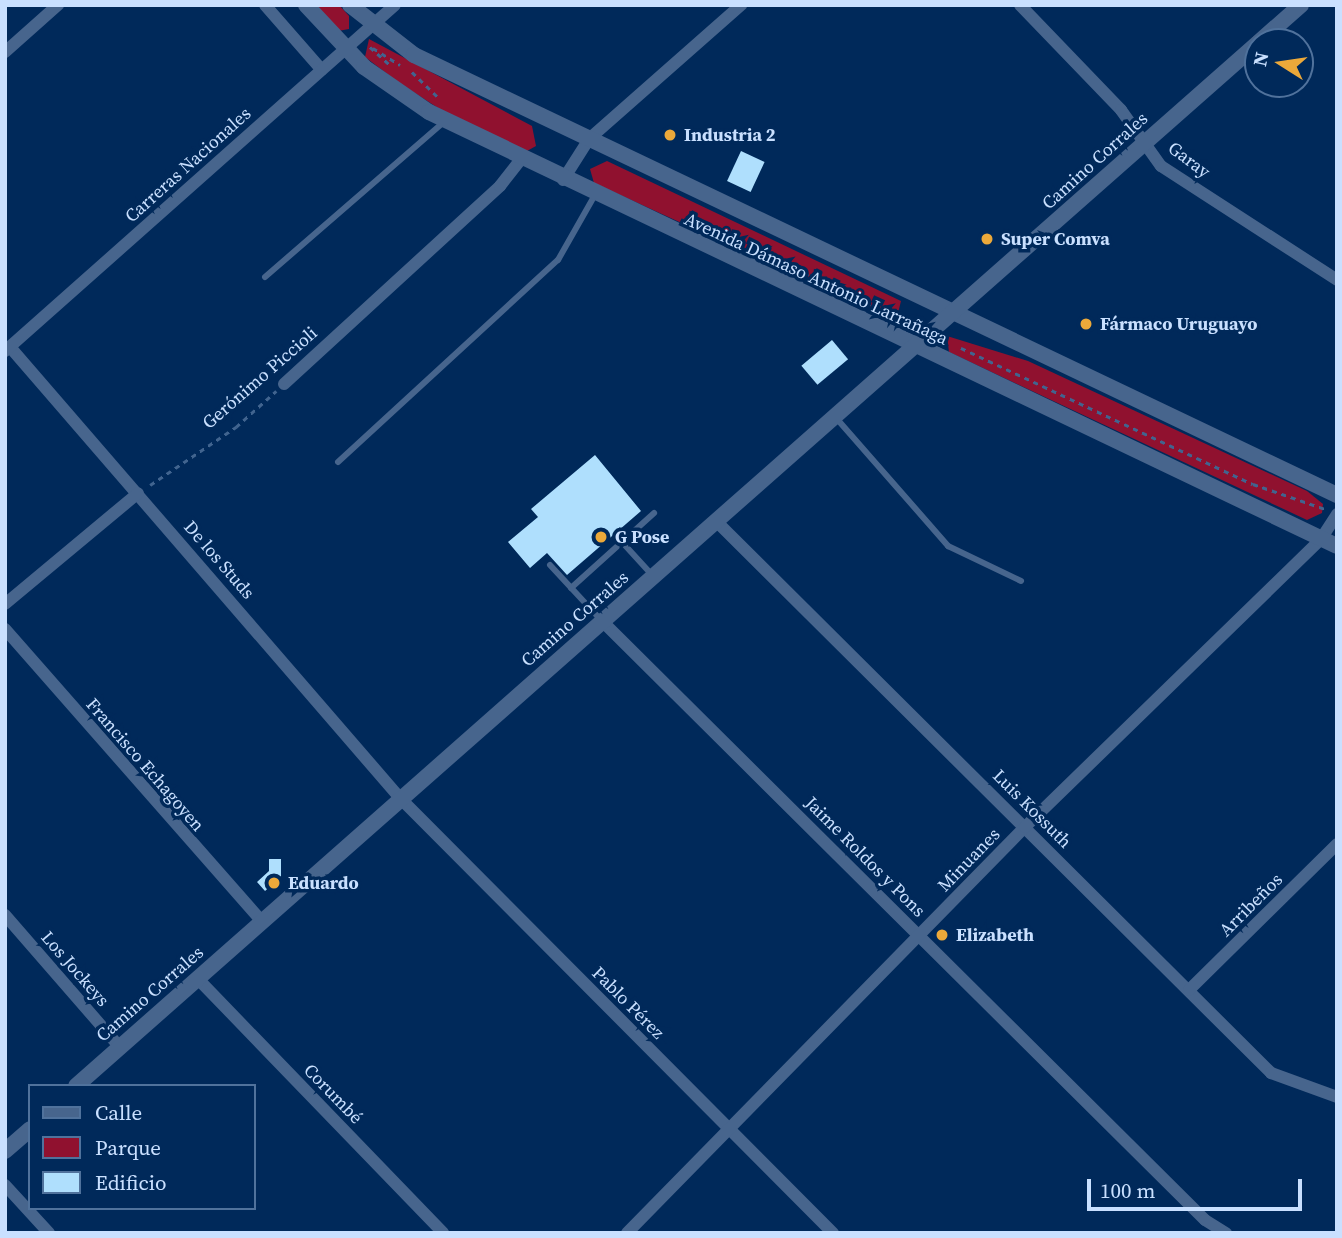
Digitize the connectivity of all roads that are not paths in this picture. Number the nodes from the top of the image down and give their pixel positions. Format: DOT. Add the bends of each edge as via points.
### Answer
graph roads {
  1 [pos="265,5"];
  2 [pos="306,5"];
  3 [pos="351,5"];
  4 [pos="395,5"];
  5 [pos="741,5"];
  6 [pos="1020,5"];
  7 [pos="1301,5"];
  8 [pos="54,7"];
  9 [pos="373,25"];
  10 [pos="1274,28"];
  11 [pos="345,49"];
  12 [pos="5,52"];
  13 [pos="1244,54"];
  14 [pos="322,70"];
  15 [pos="447,114"];
  16 [pos="589,139"];
  17 [pos="1144,142"];
  18 [pos="521,159"];
  19 [pos="563,180"];
  20 [pos="595,195"];
  21 [pos="265,277"];
  22 [pos="1337,280"];
  23 [pos="952,314"];
  24 [pos="915,347"];
  25 [pos="8,349"];
  26 [pos="284,384"];
  27 [pos="835,417"];
  28 [pos="338,462"];
  29 [pos="138,493"];
  30 [pos="1337,495"];
  31 [pos="654,513"];
  32 [pos="1337,514"];
  33 [pos="716,521"];
  34 [pos="1321,539"];
  35 [pos="622,542"];
  36 [pos="1337,546"];
  37 [pos="550,565"];
  38 [pos="653,576"];
  39 [pos="1021,581"];
  40 [pos="571,588"];
  41 [pos="5,604"];
  42 [pos="602,621"];
  43 [pos="5,629"];
  44 [pos="400,798"];
  45 [pos="1025,827"];
  46 [pos="1337,844"];
  47 [pos="5,915"];
  48 [pos="262,922"];
  49 [pos="920,936"];
  50 [pos="198,979"];
  51 [pos="1189,990"];
  52 [pos="119,1046"];
  53 [pos="78,1084"];
  54 [pos="1337,1097"];
  55 [pos="728,1128"];
  56 [pos="28,1131"];
  57 [pos="5,1151"];
  58 [pos="5,1185"];
  59 [pos="49,1233"];
  60 [pos="443,1233"];
  61 [pos="626,1233"];
  62 [pos="833,1233"];
  63 [pos="1226,1233"];
  1 -- 14 [label="street"];
  2 -- 11 [label="street, Avenida Dámaso Antonio Larrañaga"];
  3 -- 9 [label="street, Avenida Dámaso Antonio Larrañaga"];
  4 -- 9 [label="street, Carreras Nacionales"];
  5 -- 16 [label="street"];
  6 -- 17 [label="street, Garay"];
  7 -- 10 [label="street, Camino Corrales"];
  8 -- 12 [label="street"];
  9 -- 11 [label="street, Carreras Nacionales"];
  9 -- 16 [label="street, Avenida Dámaso Antonio Larrañaga" via="414,55"];
  11 -- 14 [label="street, Carreras Nacionales"];
  11 -- 15 [label="street, Avenida Dámaso Antonio Larrañaga"];
  13 -- 17 [label="street, Camino Corrales"];
  14 -- 25 [label="street, Carreras Nacionales"];
  15 -- 18 [label="street, Avenida Dámaso Antonio Larrañaga"];
  15 -- 21 [label="lane"];
  16 -- 19 [label="street"];
  16 -- 23 [label="street, Avenida Dámaso Antonio Larrañaga"];
  17 -- 22 [label="street, Garay" via="1161,166"];
  17 -- 23 [label="street, Camino Corrales"];
  18 -- 19 [label="street, Avenida Dámaso Antonio Larrañaga"];
  18 -- 26 [label="street, Gerónimo Piccioli" via="500,186"];
  19 -- 20 [label="street, Avenida Dámaso Antonio Larrañaga"];
  20 -- 24 [label="street, Avenida Dámaso Antonio Larrañaga"];
  20 -- 28 [label="lane" via="558,260"];
  23 -- 24 [label="street, Camino Corrales"];
  23 -- 30 [label="street, Avenida Dámaso Antonio Larrañaga"];
  24 -- 27 [label="street, Camino Corrales"];
  24 -- 34 [label="street, Avenida Dámaso Antonio Larrañaga"];
  25 -- 29 [label="street, De los Studs"];
  27 -- 33 [label="street, Camino Corrales"];
  27 -- 39 [label="lane" via="948,546"];
  29 -- 41 [label="street"];
  29 -- 44 [label="street, De los Studs"];
  31 -- 35 [label="lane"];
  32 -- 34 [label="street, Minuanes"];
  33 -- 38 [label="street, Camino Corrales"];
  33 -- 45 [label="street, Luis Kossuth"];
  34 -- 36 [label="street, Avenida Dámaso Antonio Larrañaga"];
  34 -- 45 [label="street, Minuanes"];
  35 -- 38 [label="lane"];
  35 -- 40 [label="lane"];
  37 -- 40 [label="lane"];
  38 -- 42 [label="street, Camino Corrales"];
  40 -- 42 [label="lane"];
  42 -- 44 [label="street, Camino Corrales"];
  42 -- 49 [label="street, Jaime Roldos y Pons"];
  43 -- 48 [label="street, Francisco Echagoyen"];
  44 -- 48 [label="street, Camino Corrales"];
  44 -- 55 [label="street, Pablo Pérez"];
  45 -- 49 [label="street, Minuanes"];
  45 -- 51 [label="street, Luis Kossuth"];
  46 -- 51 [label="street, Arribeños"];
  47 -- 52 [label="street, Los Jockeys"];
  48 -- 50 [label="street, Camino Corrales"];
  49 -- 55 [label="street, Minuanes"];
  49 -- 63 [label="street, Jaime Roldos y Pons" via="1205,1220"];
  50 -- 52 [label="street, Camino Corrales"];
  50 -- 60 [label="street, Corumbé"];
  51 -- 54 [label="street, Luis Kossuth" via="1270,1073"];
  52 -- 53 [label="street, Camino Corrales"];
  55 -- 61 [label="street, Minuanes"];
  55 -- 62 [label="street, Pablo Pérez"];
  56 -- 57 [label="street"];
  58 -- 59 [label="street"];
}
